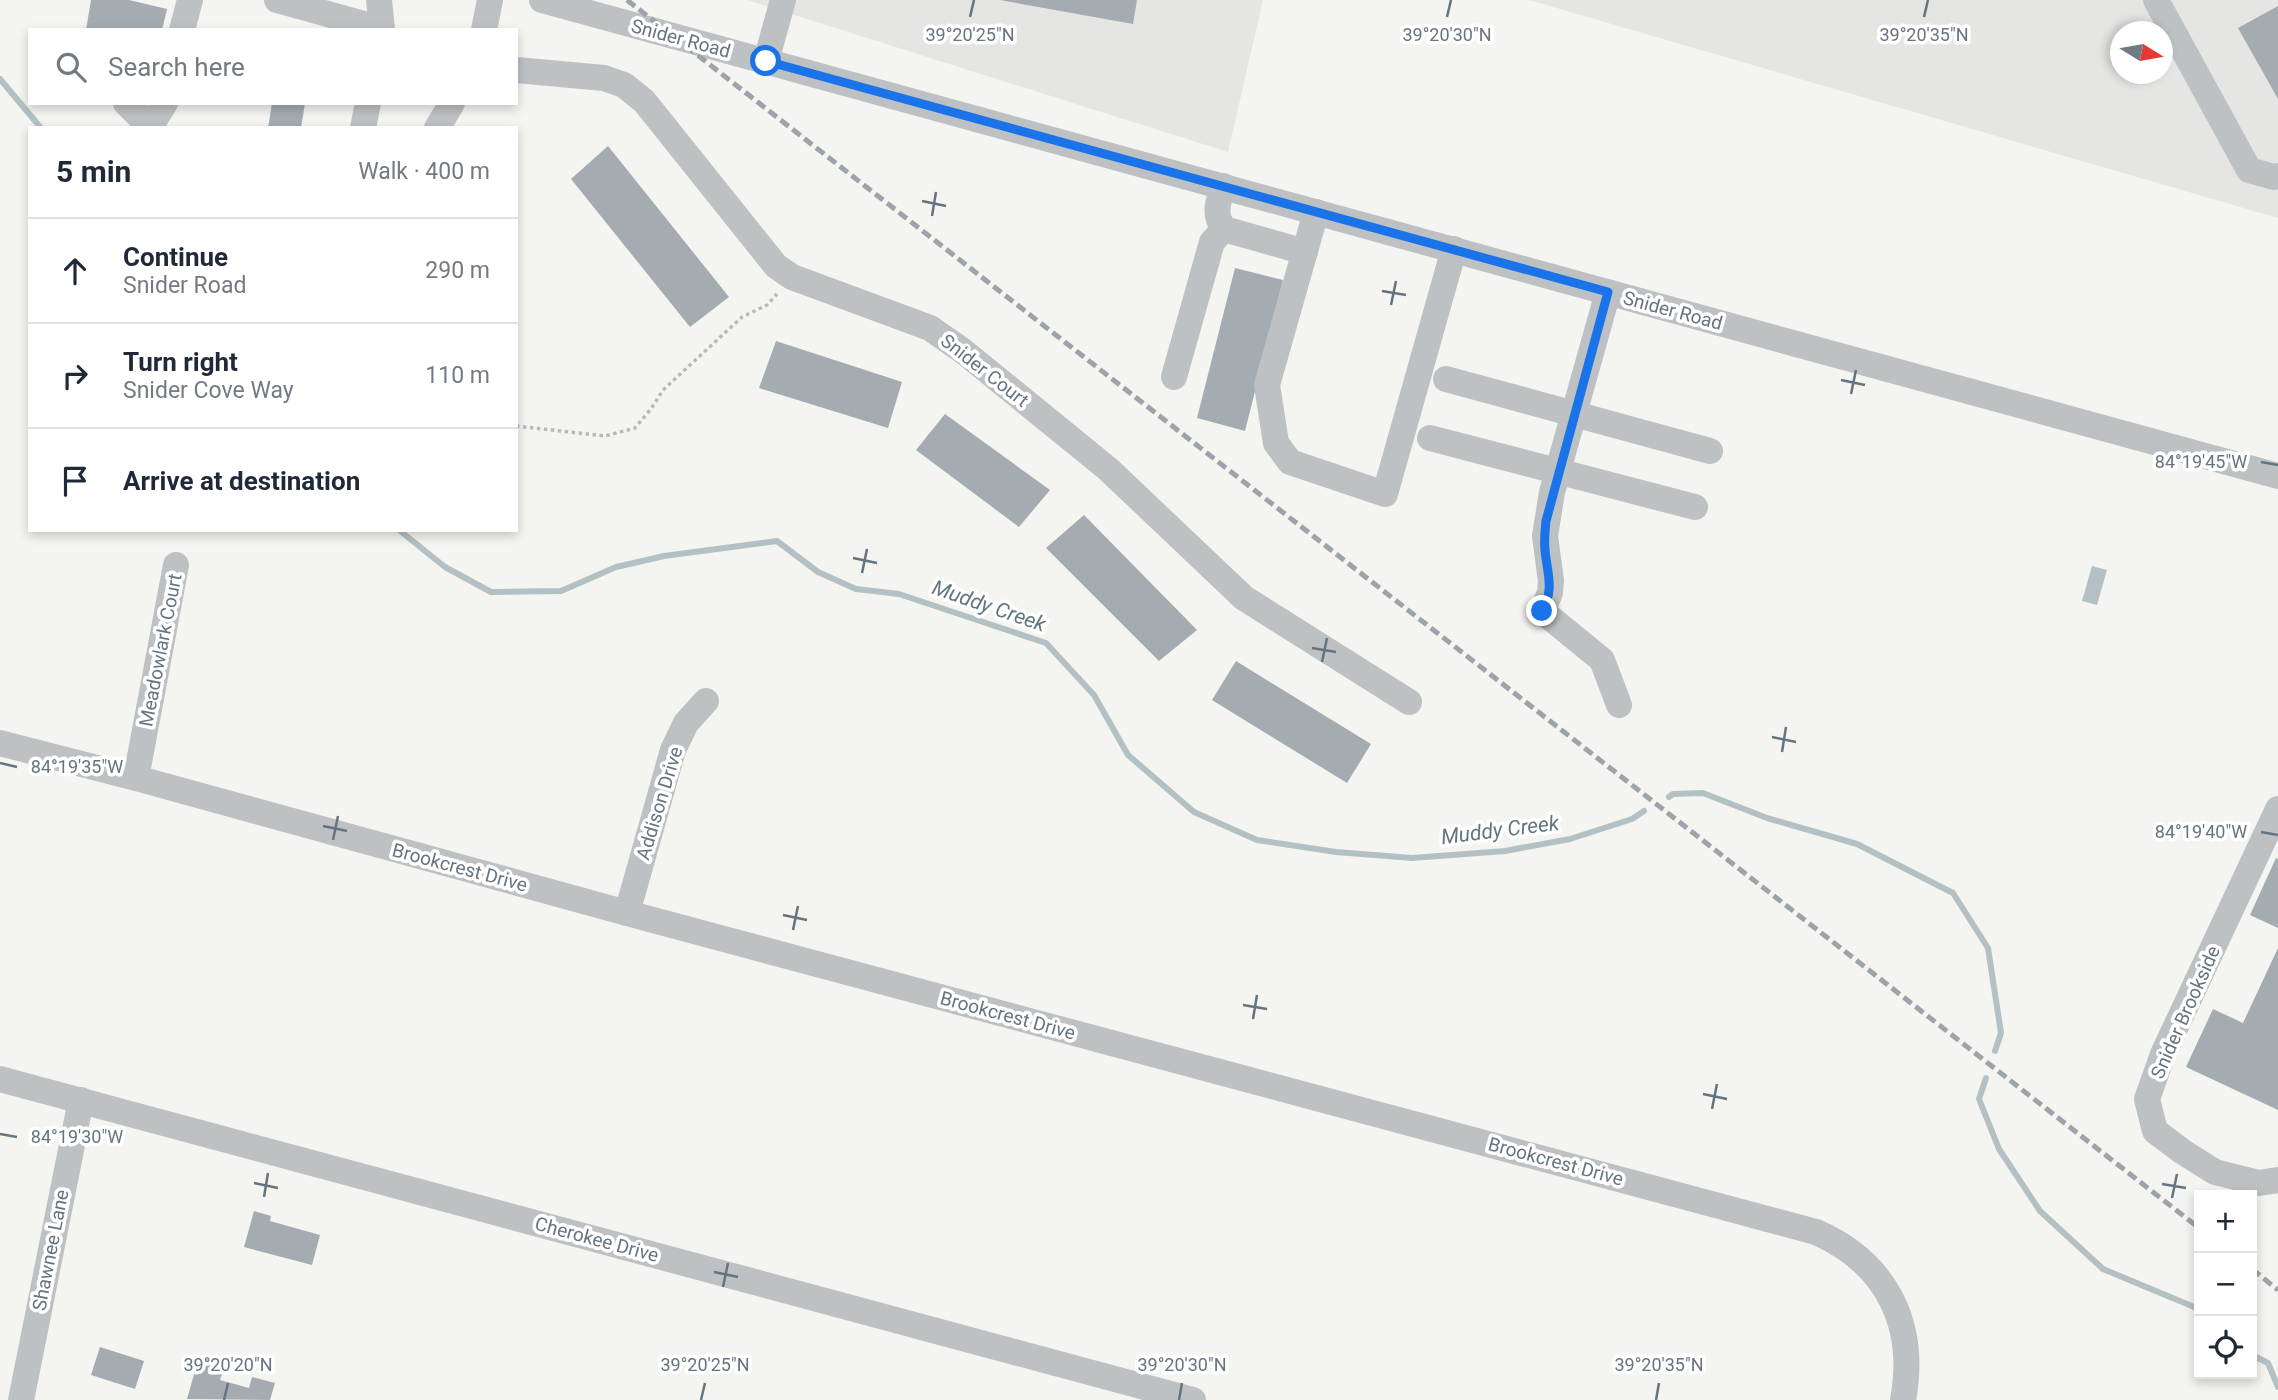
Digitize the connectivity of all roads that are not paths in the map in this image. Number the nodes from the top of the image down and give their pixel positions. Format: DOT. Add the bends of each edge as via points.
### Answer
graph roads {
  1 [pos="190,0"];
  2 [pos="277,0"];
  3 [pos="379,0"];
  4 [pos="490,0"];
  5 [pos="542,0"];
  6 [pos="783,0"];
  7 [pos="2156,0"];
  8 [pos="183,28"];
  9 [pos="378,28"];
  10 [pos="382,28"];
  11 [pos="484,28"];
  12 [pos="766,61"];
  13 [pos="518,70"];
  14 [pos="128,105"];
  15 [pos="163,105"];
  16 [pos="368,105"];
  17 [pos="451,105"];
  18 [pos="149,126"];
  19 [pos="151,126"];
  20 [pos="363,126"];
  21 [pos="438,126"];
  22 [pos="2278,176"];
  23 [pos="1223,186"];
  24 [pos="1316,212"];
  25 [pos="1224,229"];
  26 [pos="1454,249"];
  27 [pos="1305,252"];
  28 [pos="1608,292"];
  29 [pos="1174,377"];
  30 [pos="1446,380"];
  31 [pos="1574,415"];
  32 [pos="1430,438"];
  33 [pos="1710,451"];
  34 [pos="1558,473"];
  35 [pos="2278,476"];
  36 [pos="1695,507"];
  37 [pos="176,565"];
  38 [pos="706,701"];
  39 [pos="1409,702"];
  40 [pos="1619,705"];
  41 [pos="0,743"];
  42 [pos="136,778"];
  43 [pos="2278,809"];
  44 [pos="628,913"];
  45 [pos="0,1079"];
  46 [pos="81,1100"];
  47 [pos="2278,1180"];
  48 [pos="21,1400"];
  49 [pos="1193,1400"];
  50 [pos="1903,1400"];
  1 -- 8 [label="street"];
  2 -- 9 [label="street"];
  3 -- 10 [label="street"];
  4 -- 11 [label="street"];
  5 -- 12 [label="street, Snider Road"];
  6 -- 12 [label="street"];
  7 -- 22 [label="street" via="2249,170"];
  12 -- 23 [label="street, Snider Road"];
  13 -- 39 [label="street, Snider Court" via="604,78 624,85 643,100 776,266 792,277 941,335 1108,469 1244,598"];
  14 -- 18 [label="street"];
  15 -- 19 [label="street"];
  16 -- 20 [label="street"];
  17 -- 21 [label="street"];
  23 -- 24 [label="street, Snider Road"];
  23 -- 25 [label="street" via="1216,210"];
  24 -- 26 [label="street, Snider Road"];
  24 -- 27 [label="street"];
  25 -- 27 [label="street"];
  25 -- 29 [label="street" via="1212,242"];
  26 -- 27 [label="street" via="1385,494 1290,462 1276,443 1267,385"];
  26 -- 28 [label="street, Snider Road"];
  28 -- 31 [label="street"];
  28 -- 35 [label="street, Snider Road"];
  30 -- 31 [label="street"];
  31 -- 33 [label="street"];
  31 -- 34 [label="street"];
  32 -- 34 [label="street"];
  34 -- 36 [label="street"];
  34 -- 40 [label="street" via="1545,536 1550,593 1542,611 1602,660"];
  37 -- 42 [label="street, Meadowlark Court"];
  38 -- 44 [label="street, Addison Drive" via="686,723 673,750"];
  41 -- 42 [label="street, Brookcrest Drive"];
  42 -- 44 [label="street, Brookcrest Drive"];
  43 -- 47 [label="street, Snider Brookside" via="2163,1054 2147,1100 2155,1130 2205,1166 2259,1183"];
  44 -- 50 [label="street, Brookcrest Drive" via="1816,1232 1856,1255 1894,1302 1908,1358"];
  45 -- 46 [label="street, Cherokee Drive"];
  46 -- 48 [label="street, Shawnee Lane"];
  46 -- 49 [label="street, Cherokee Drive"];
}
